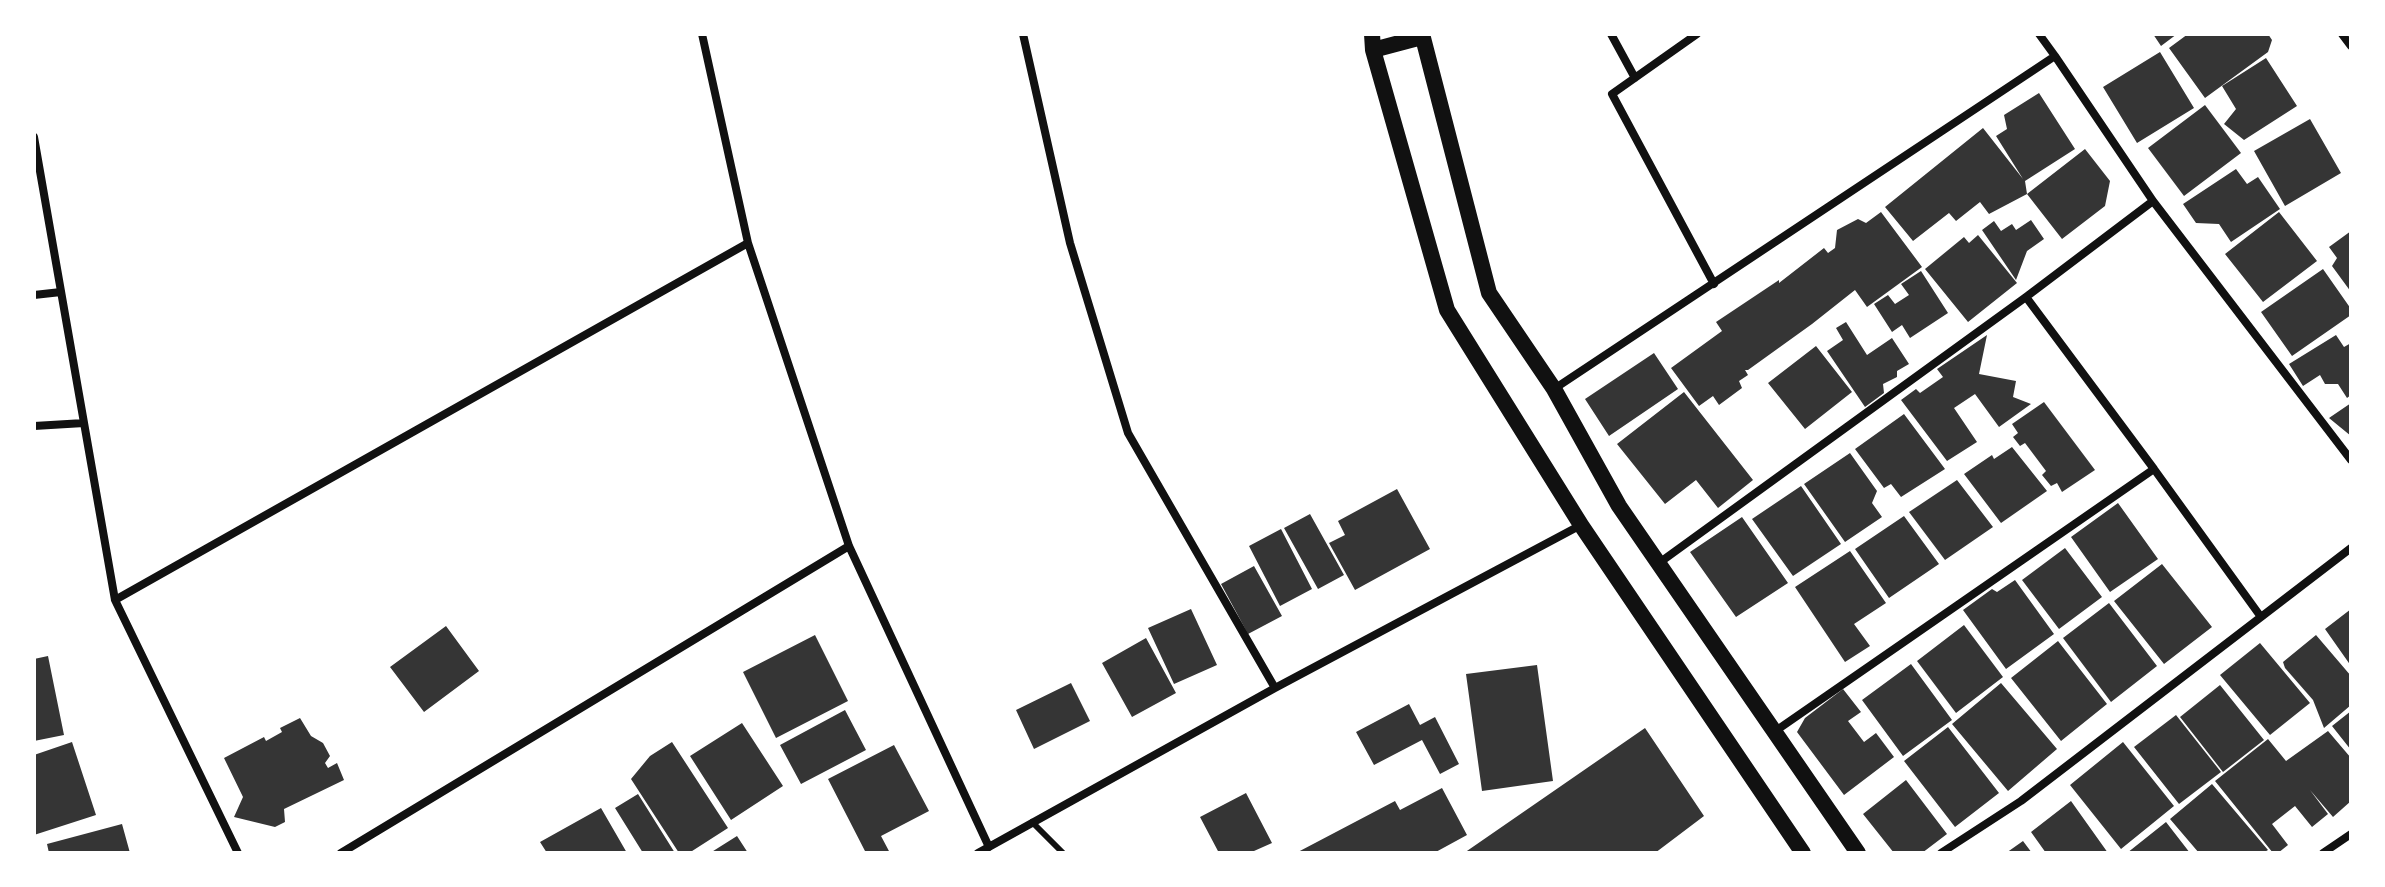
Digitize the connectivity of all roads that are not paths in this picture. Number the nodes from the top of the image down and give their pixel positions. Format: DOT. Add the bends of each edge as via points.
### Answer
graph roads {
  1 [pos="702,34"];
  2 [pos="1023,34"];
  3 [pos="1611,34"];
  4 [pos="1697,34"];
  5 [pos="2039,34"];
  6 [pos="2342,34"];
  7 [pos="1422,36"];
  8 [pos="1372,42"];
  9 [pos="2351,46"];
  10 [pos="2055,56"];
  11 [pos="1635,78"];
  12 [pos="34,137"];
  13 [pos="2153,201"];
  14 [pos="748,243"];
  15 [pos="1714,284"];
  16 [pos="61,292"];
  17 [pos="34,295"];
  18 [pos="2026,297"];
  19 [pos="1554,389"];
  20 [pos="84,423"];
  21 [pos="34,426"];
  22 [pos="2351,460"];
  23 [pos="2154,469"];
  24 [pos="1581,525"];
  25 [pos="849,546"];
  26 [pos="2351,548"];
  27 [pos="1658,563"];
  28 [pos="115,600"];
  29 [pos="2261,617"];
  30 [pos="1275,688"];
  31 [pos="1773,733"];
  32 [pos="1032,822"];
  33 [pos="2351,834"];
  34 [pos="989,847"];
  35 [pos="238,853"];
  36 [pos="341,853"];
  37 [pos="978,853"];
  38 [pos="1063,853"];
  39 [pos="1803,853"];
  40 [pos="1858,853"];
  41 [pos="1941,853"];
  42 [pos="2323,853"];
  1 -- 14 [label="street"];
  2 -- 30 [label="street" via="1070,243 1128,433"];
  3 -- 11 [label="street"];
  4 -- 11 [label="street"];
  5 -- 10 [label="street"];
  6 -- 9 [label="street"];
  7 -- 8 [label="main road"];
  7 -- 19 [label="main road" via="1489,293"];
  8 -- 24 [label="main road" via="1447,310"];
  10 -- 13 [label="street"];
  10 -- 15 [label="street"];
  11 -- 15 [label="street" via="1612,94"];
  12 -- 16 [label="street"];
  13 -- 18 [label="street"];
  13 -- 22 [label="street"];
  14 -- 25 [label="street"];
  14 -- 28 [label="street"];
  15 -- 19 [label="street"];
  16 -- 17 [label="street"];
  16 -- 20 [label="street"];
  18 -- 23 [label="street"];
  18 -- 27 [label="street"];
  19 -- 27 [label="main road" via="1619,506"];
  20 -- 21 [label="street"];
  20 -- 28 [label="street"];
  23 -- 29 [label="street"];
  23 -- 31 [label="street"];
  24 -- 30 [label="street"];
  24 -- 39 [label="main road"];
  25 -- 34 [label="street"];
  25 -- 36 [label="street"];
  26 -- 29 [label="street"];
  27 -- 31 [label="main road"];
  28 -- 35 [label="street"];
  29 -- 41 [label="street" via="2021,801"];
  30 -- 32 [label="street"];
  31 -- 40 [label="main road"];
  32 -- 34 [label="street"];
  32 -- 38 [label="lane"];
  33 -- 42 [label="street"];
  34 -- 37 [label="street"];
}
